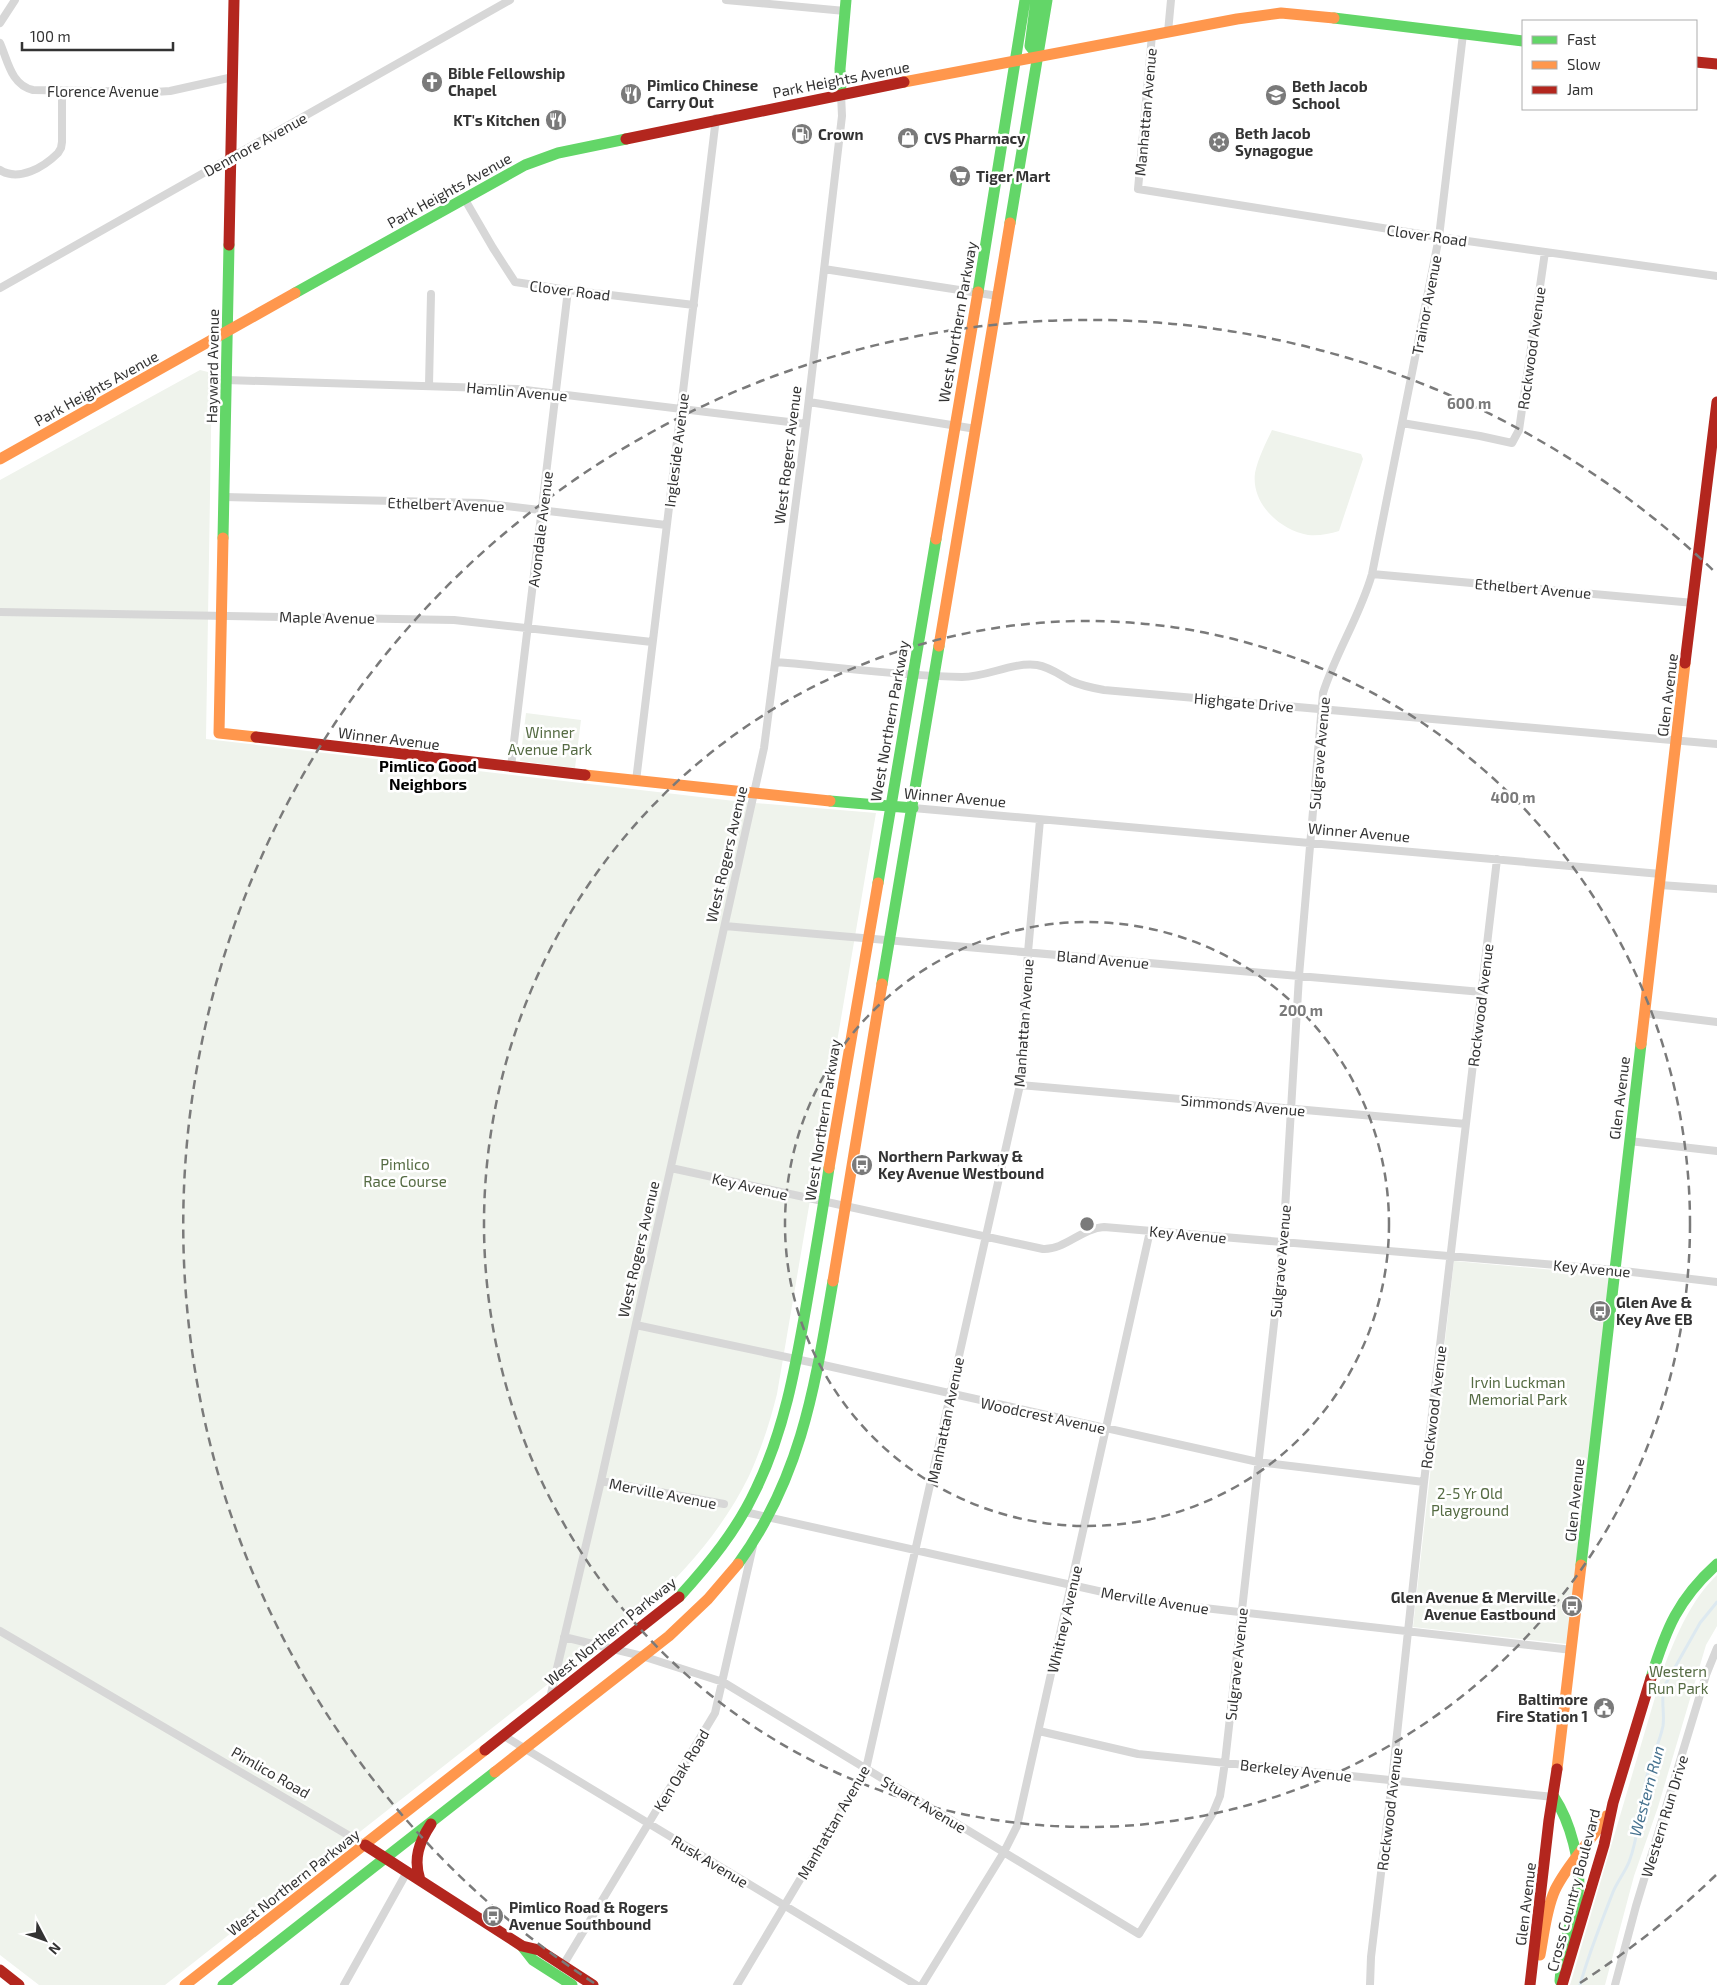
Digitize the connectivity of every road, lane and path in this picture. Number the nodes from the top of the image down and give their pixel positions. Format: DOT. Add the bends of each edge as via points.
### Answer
graph roads {
  1 [pos="15,0"];
  2 [pos="234,0"];
  3 [pos="510,0"];
  4 [pos="726,0"];
  5 [pos="1024,0"];
  6 [pos="1036,0"];
  7 [pos="1047,0"];
  8 [pos="1172,0"];
  9 [pos="845,6"];
  10 [pos="0,22"];
  11 [pos="1168,32"];
  12 [pos="1463,34"];
  13 [pos="1152,35"];
  14 [pos="1522,41"];
  15 [pos="0,43"];
  16 [pos="1038,56"];
  17 [pos="1015,60"];
  18 [pos="1697,62"];
  19 [pos="1717,64"];
  20 [pos="233,78"];
  21 [pos="62,91"];
  22 [pos="841,94"];
  23 [pos="716,118"];
  24 [pos="230,157"];
  25 [pos="0,170"];
  26 [pos="1138,189"];
  27 [pos="464,198"];
  28 [pos="1440,237"];
  29 [pos="1545,252"];
  30 [pos="824,269"];
  31 [pos="1717,276"];
  32 [pos="0,288"];
  33 [pos="568,290"];
  34 [pos="978,293"];
  35 [pos="431,294"];
  36 [pos="998,296"];
  37 [pos="694,305"];
  38 [pos="228,331"];
  39 [pos="226,380"];
  40 [pos="429,385"];
  41 [pos="556,394"];
  42 [pos="809,402"];
  43 [pos="1717,402"];
  44 [pos="681,409"];
  45 [pos="1402,423"];
  46 [pos="806,424"];
  47 [pos="955,426"];
  48 [pos="976,429"];
  49 [pos="0,459"];
  50 [pos="1712,485"];
  51 [pos="224,498"];
  52 [pos="542,510"];
  53 [pos="666,525"];
  54 [pos="1372,574"];
  55 [pos="1694,603"];
  56 [pos="0,612"];
  57 [pos="221,616"];
  58 [pos="527,628"];
  59 [pos="652,642"];
  60 [pos="776,662"];
  61 [pos="912,674"];
  62 [pos="935,676"];
  63 [pos="1323,709"];
  64 [pos="218,733"];
  65 [pos="1676,740"];
  66 [pos="1717,744"];
  67 [pos="511,767"];
  68 [pos="636,782"];
  69 [pos="754,794"];
  70 [pos="890,806"];
  71 [pos="913,808"];
  72 [pos="1040,820"];
  73 [pos="1310,842"];
  74 [pos="1497,859"];
  75 [pos="1661,879"];
  76 [pos="1717,889"];
  77 [pos="725,926"];
  78 [pos="868,938"];
  79 [pos="891,940"];
  80 [pos="1028,952"];
  81 [pos="1299,976"];
  82 [pos="1482,992"];
  83 [pos="1644,1013"];
  84 [pos="1717,1022"];
  85 [pos="1020,1085"];
  86 [pos="1291,1110"];
  87 [pos="1466,1124"];
  88 [pos="1629,1141"];
  89 [pos="1717,1151"];
  90 [pos="671,1168"];
  91 [pos="824,1203"];
  92 [pos="846,1207"];
  93 [pos="1150,1231"];
  94 [pos="985,1237"];
  95 [pos="1283,1243"];
  96 [pos="1451,1256"];
  97 [pos="1615,1270"];
  98 [pos="1717,1282"];
  99 [pos="636,1325"];
  100 [pos="798,1359"];
  101 [pos="819,1364"];
  102 [pos="951,1394"];
  103 [pos="1106,1428"];
  104 [pos="1258,1462"];
  105 [pos="602,1481"];
  106 [pos="1424,1482"];
  107 [pos="724,1504"];
  108 [pos="745,1512"];
  109 [pos="768,1518"];
  110 [pos="754,1540"];
  111 [pos="917,1551"];
  112 [pos="1717,1564"];
  113 [pos="1071,1586"];
  114 [pos="1242,1613"];
  115 [pos="0,1631"];
  116 [pos="1408,1632"];
  117 [pos="564,1637"];
  118 [pos="1717,1648"];
  119 [pos="614,1650"];
  120 [pos="1572,1650"];
  121 [pos="642,1656"];
  122 [pos="723,1682"];
  123 [pos="550,1700"];
  124 [pos="1039,1731"];
  125 [pos="504,1736"];
  126 [pos="524,1748"];
  127 [pos="1225,1762"];
  128 [pos="866,1769"];
  129 [pos="1392,1781"];
  130 [pos="1554,1797"];
  131 [pos="1612,1803"];
  132 [pos="434,1819"];
  133 [pos="649,1824"];
  134 [pos="365,1845"];
  135 [pos="1004,1852"];
  136 [pos="385,1858"];
  137 [pos="1576,1858"];
  138 [pos="407,1872"];
  139 [pos="420,1880"];
  140 [pos="785,1906"];
  141 [pos="1139,1934"];
  142 [pos="522,1946"];
  143 [pos="562,1965"];
  144 [pos="0,1970"];
  145 [pos="567,1982"];
  146 [pos="19,1985"];
  147 [pos="185,1985"];
  148 [pos="223,1985"];
  149 [pos="344,1985"];
  150 [pos="593,1985"];
  151 [pos="737,1985"];
  152 [pos="916,1985"];
  153 [pos="922,1985"];
  154 [pos="1370,1985"];
  155 [pos="1531,1985"];
  156 [pos="1561,1985"];
  157 [pos="1615,1985"];
  1 -- 10 [label="street"];
  2 -- 20 [label="main road, Hayward Avenue"];
  3 -- 24 [label="street, Denmore Avenue"];
  4 -- 9 [label="street"];
  5 -- 17 [label="main road, West Northern Parkway"];
  6 -- 16 [label="main road" via="1030,46"];
  7 -- 16 [label="main road"];
  8 -- 11 [label="street, Manhattan Avenue"];
  9 -- 22 [label="main road, West Rogers Avenue"];
  11 -- 12 [label="main road, Park Heights Avenue" via="1281,13"];
  11 -- 13 [label="main road, Park Heights Avenue"];
  12 -- 14 [label="main road, Park Heights Avenue"];
  12 -- 28 [label="street, Trainor Avenue"];
  13 -- 16 [label="main road, Park Heights Avenue"];
  13 -- 26 [label="street, Manhattan Avenue"];
  15 -- 21 [label="street, Florence Avenue" via="20,85 33,90"];
  16 -- 17 [label="main road, Park Heights Avenue"];
  16 -- 36 [label="main road"];
  17 -- 22 [label="main road, Park Heights Avenue"];
  17 -- 34 [label="main road, West Northern Parkway"];
  18 -- 19 [label="main road"];
  20 -- 21 [label="street, Florence Avenue" via="155,92"];
  20 -- 24 [label="main road, Hayward Avenue"];
  21 -- 25 [label="street" via="62,142 58,153 22,174"];
  22 -- 23 [label="main road, Park Heights Avenue"];
  22 -- 30 [label="street, West Rogers Avenue" via="842,116"];
  23 -- 27 [label="main road, Park Heights Avenue" via="550,155 518,168"];
  23 -- 37 [label="street, Ingleside Avenue"];
  24 -- 32 [label="street, Denmore Avenue"];
  24 -- 38 [label="main road, Hayward Avenue"];
  26 -- 28 [label="street, Clover Road"];
  27 -- 33 [label="street, Clover Road" via="512,279 522,284"];
  27 -- 38 [label="main road, Park Heights Avenue"];
  28 -- 29 [label="street, Clover Road"];
  28 -- 45 [label="street, Trainor Avenue"];
  29 -- 31 [label="street, Clover Road"];
  29 -- 45 [label="street, Rockwood Avenue" via="1519,430 1512,443"];
  30 -- 34 [label="street"];
  30 -- 42 [label="street, West Rogers Avenue"];
  33 -- 37 [label="street, Clover Road"];
  33 -- 41 [label="street, Avondale Avenue"];
  34 -- 36 [label="street"];
  34 -- 47 [label="main road, West Northern Parkway"];
  35 -- 40 [label="street"];
  36 -- 48 [label="main road"];
  37 -- 44 [label="street, Ingleside Avenue"];
  38 -- 39 [label="main road, Hayward Avenue"];
  38 -- 49 [label="main road, Park Heights Avenue"];
  39 -- 40 [label="street, Hamlin Avenue"];
  39 -- 51 [label="main road, Hayward Avenue"];
  40 -- 41 [label="street, Hamlin Avenue" via="494,387"];
  41 -- 44 [label="street, Hamlin Avenue"];
  41 -- 52 [label="street, Avondale Avenue"];
  42 -- 46 [label="street, West Rogers Avenue"];
  42 -- 47 [label="street"];
  43 -- 50 [label="main road, Glen Avenue"];
  44 -- 46 [label="street, Hamlin Avenue"];
  44 -- 53 [label="street, Ingleside Avenue"];
  45 -- 54 [label="street, Trainor Avenue"];
  46 -- 60 [label="street, West Rogers Avenue"];
  47 -- 48 [label="street"];
  47 -- 61 [label="main road, West Northern Parkway"];
  48 -- 62 [label="main road"];
  50 -- 55 [label="main road, Glen Avenue"];
  51 -- 52 [label="street, Ethelbert Avenue" via="481,503"];
  51 -- 57 [label="main road, Hayward Avenue"];
  52 -- 53 [label="street, Ethelbert Avenue"];
  52 -- 58 [label="street, Avondale Avenue"];
  53 -- 59 [label="street, Ingleside Avenue"];
  54 -- 55 [label="street, Ethelbert Avenue"];
  54 -- 63 [label="street, Sulgrave Avenue" via="1328,678"];
  55 -- 65 [label="main road, Glen Avenue"];
  56 -- 57 [label="street, Maple Avenue"];
  57 -- 58 [label="street, Maple Avenue" via="454,620"];
  57 -- 64 [label="main road, Hayward Avenue"];
  58 -- 59 [label="street, Maple Avenue"];
  58 -- 67 [label="street, Avondale Avenue"];
  59 -- 68 [label="street, Ingleside Avenue"];
  60 -- 61 [label="street, Highgate Drive"];
  60 -- 69 [label="street, West Rogers Avenue"];
  61 -- 62 [label="street, Highgate Drive"];
  61 -- 70 [label="main road, West Northern Parkway"];
  62 -- 63 [label="street, Highgate Drive" via="977,676 1008,667 1033,665 1048,668 1082,685 1104,690"];
  62 -- 71 [label="main road"];
  63 -- 65 [label="street, Highgate Drive"];
  63 -- 73 [label="street, Sulgrave Avenue"];
  64 -- 67 [label="main road, Winner Avenue"];
  65 -- 66 [label="street, Highgate Drive"];
  65 -- 75 [label="main road, Glen Avenue"];
  67 -- 68 [label="main road, Winner Avenue"];
  68 -- 69 [label="main road, Winner Avenue"];
  69 -- 70 [label="main road, Winner Avenue"];
  69 -- 77 [label="street, West Rogers Avenue"];
  70 -- 71 [label="main road, Winner Avenue"];
  70 -- 78 [label="main road, West Northern Parkway"];
  71 -- 72 [label="street, Winner Avenue"];
  71 -- 79 [label="main road"];
  72 -- 73 [label="street, Winner Avenue"];
  72 -- 80 [label="street, Manhattan Avenue"];
  73 -- 74 [label="street, Winner Avenue"];
  73 -- 81 [label="street, Sulgrave Avenue"];
  74 -- 75 [label="street, Winner Avenue"];
  74 -- 82 [label="street, Rockwood Avenue"];
  75 -- 76 [label="street, Winner Avenue"];
  75 -- 83 [label="main road, Glen Avenue"];
  77 -- 78 [label="street, Bland Avenue"];
  77 -- 90 [label="street, West Rogers Avenue"];
  78 -- 79 [label="street, Bland Avenue"];
  78 -- 91 [label="main road, West Northern Parkway"];
  79 -- 80 [label="street, Bland Avenue"];
  79 -- 92 [label="main road"];
  80 -- 81 [label="street, Bland Avenue"];
  80 -- 85 [label="street, Manhattan Avenue"];
  81 -- 82 [label="street, Bland Avenue"];
  81 -- 86 [label="street, Sulgrave Avenue"];
  82 -- 87 [label="street, Rockwood Avenue"];
  83 -- 84 [label="street"];
  83 -- 88 [label="main road, Glen Avenue"];
  85 -- 86 [label="street, Simmonds Avenue"];
  85 -- 94 [label="street, Manhattan Avenue"];
  86 -- 87 [label="street, Simmonds Avenue"];
  86 -- 95 [label="street, Sulgrave Avenue"];
  87 -- 96 [label="street, Rockwood Avenue"];
  88 -- 89 [label="street"];
  88 -- 97 [label="main road, Glen Avenue"];
  90 -- 91 [label="street, Key Avenue"];
  90 -- 99 [label="street, West Rogers Avenue"];
  91 -- 92 [label="street, Key Avenue"];
  91 -- 100 [label="main road, West Northern Parkway"];
  92 -- 94 [label="street, Key Avenue"];
  92 -- 101 [label="main road"];
  93 -- 94 [label="street, Key Avenue" via="1098,1227 1049,1250"];
  93 -- 95 [label="street, Key Avenue"];
  93 -- 103 [label="street, Whitney Avenue"];
  94 -- 102 [label="street, Manhattan Avenue"];
  95 -- 96 [label="street, Key Avenue"];
  95 -- 104 [label="street, Sulgrave Avenue"];
  96 -- 97 [label="street, Key Avenue"];
  96 -- 106 [label="street, Rockwood Avenue"];
  97 -- 98 [label="street, Key Avenue"];
  97 -- 120 [label="main road, Glen Avenue"];
  99 -- 100 [label="street, Woodcrest Avenue"];
  99 -- 105 [label="street, West Rogers Avenue"];
  100 -- 101 [label="street, Woodcrest Avenue"];
  100 -- 108 [label="main road, West Northern Parkway" via="780,1436"];
  101 -- 102 [label="street, Woodcrest Avenue"];
  101 -- 109 [label="main road" via="796,1459"];
  102 -- 103 [label="street, Woodcrest Avenue"];
  102 -- 111 [label="street, Manhattan Avenue"];
  103 -- 104 [label="street, Woodcrest Avenue"];
  103 -- 113 [label="street, Whitney Avenue"];
  104 -- 106 [label="street, Woodcrest Avenue"];
  104 -- 114 [label="street, Sulgrave Avenue"];
  105 -- 107 [label="street, Merville Avenue"];
  105 -- 117 [label="street, West Rogers Avenue"];
  106 -- 116 [label="street, Rockwood Avenue"];
  108 -- 109 [label="street, Merville Avenue"];
  108 -- 119 [label="main road, West Northern Parkway" via="692,1583"];
  109 -- 110 [label="main road"];
  109 -- 111 [label="street, Merville Avenue"];
  110 -- 121 [label="main road" via="708,1599 669,1636"];
  110 -- 122 [label="street, Ken Oak Road"];
  111 -- 113 [label="street, Merville Avenue"];
  111 -- 128 [label="street, Manhattan Avenue"];
  112 -- 131 [label="main road, Cross Country Boulevard" via="1682,1602 1666,1632"];
  113 -- 114 [label="street, Merville Avenue" via="1143,1601"];
  113 -- 124 [label="street, Whitney Avenue"];
  114 -- 116 [label="street, Merville Avenue"];
  114 -- 127 [label="street, Sulgrave Avenue"];
  115 -- 134 [label="street, Pimlico Road"];
  116 -- 120 [label="street, Merville Avenue"];
  116 -- 129 [label="street, Rockwood Avenue"];
  117 -- 119 [label="street, Stuart Avenue"];
  117 -- 123 [label="street, West Rogers Avenue"];
  118 -- 157 [label="street, Western Run Drive" via="1636,1906"];
  119 -- 121 [label="street, Stuart Avenue"];
  119 -- 123 [label="main road, West Northern Parkway"];
  120 -- 130 [label="main road, Glen Avenue"];
  121 -- 122 [label="street, Stuart Avenue"];
  121 -- 126 [label="main road"];
  122 -- 128 [label="street, Stuart Avenue"];
  122 -- 133 [label="street, Ken Oak Road" via="711,1720"];
  123 -- 125 [label="main road, West Northern Parkway"];
  124 -- 127 [label="street, Berkeley Avenue" via="1123,1751"];
  124 -- 135 [label="street, Whitney Avenue" via="1017,1826"];
  125 -- 126 [label="street, Rusk Avenue"];
  125 -- 134 [label="main road, West Northern Parkway"];
  126 -- 132 [label="main road"];
  126 -- 133 [label="street, Rusk Avenue"];
  127 -- 129 [label="street, Berkeley Avenue"];
  127 -- 141 [label="street, Sulgrave Avenue" via="1218,1804"];
  128 -- 135 [label="street, Stuart Avenue"];
  128 -- 140 [label="street, Manhattan Avenue"];
  129 -- 130 [label="street, Berkeley Avenue"];
  129 -- 154 [label="street, Rockwood Avenue"];
  130 -- 137 [label="main road" via="1564,1812"];
  130 -- 155 [label="main road, Glen Avenue"];
  131 -- 137 [label="main road, Cross Country Boulevard" via="1600,1828"];
  131 -- 156 [label="main road, Cross Country Boulevard" via="1604,1845"];
  132 -- 136 [label="main road"];
  132 -- 139 [label="main road" via="416,1854"];
  133 -- 140 [label="street, Rusk Avenue"];
  133 -- 143 [label="street, Ken Oak Road"];
  134 -- 136 [label="main road, Pimlico Road"];
  134 -- 147 [label="main road, West Northern Parkway"];
  135 -- 141 [label="street, Stuart Avenue"];
  135 -- 153 [label="street, Whitney Avenue"];
  136 -- 138 [label="main road, Pimlico Road"];
  136 -- 148 [label="main road"];
  137 -- 155 [label="main road, Cross Country Boulevard" via="1553,1895"];
  137 -- 156 [label="main road" via="1578,1896 1564,1945"];
  138 -- 139 [label="main road, Pimlico Road"];
  138 -- 149 [label="street"];
  139 -- 142 [label="main road, Pimlico Road"];
  140 -- 151 [label="street, Manhattan Avenue"];
  140 -- 152 [label="street, Rusk Avenue"];
  142 -- 143 [label="main road, Pimlico Road" via="539,1950"];
  142 -- 145 [label="main road, Pimlico Road" via="533,1960"];
  143 -- 145 [label="street"];
  143 -- 150 [label="main road, Pimlico Road"];
  144 -- 146 [label="main road"];
}
